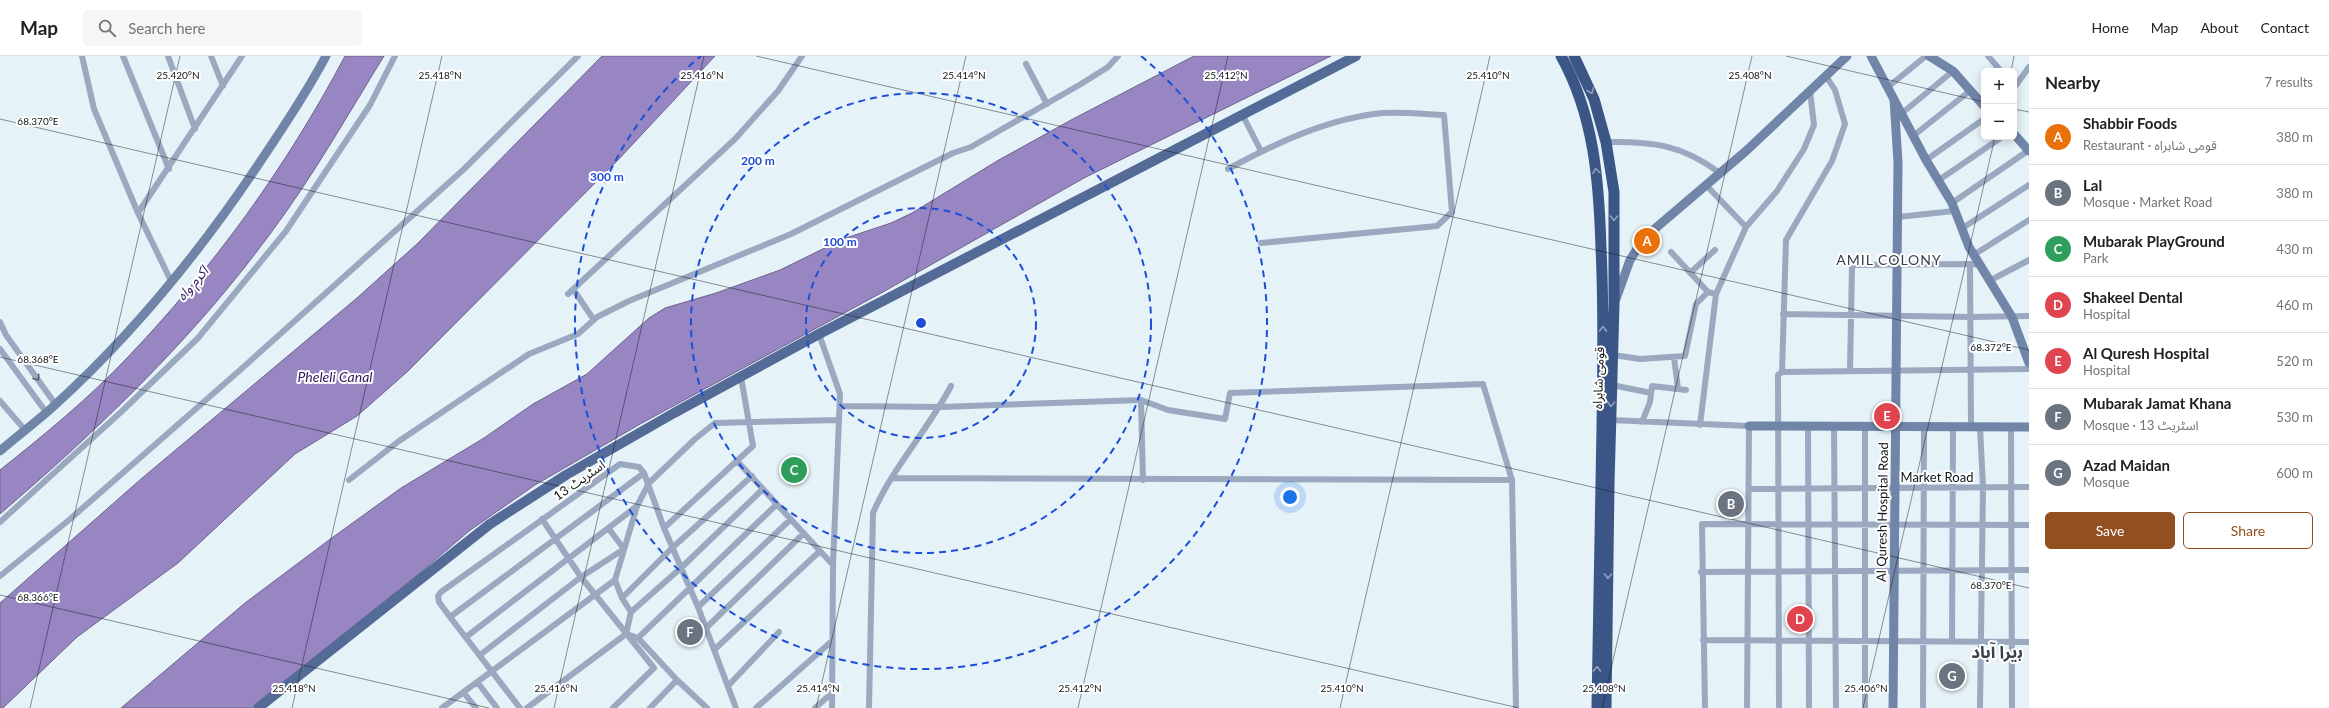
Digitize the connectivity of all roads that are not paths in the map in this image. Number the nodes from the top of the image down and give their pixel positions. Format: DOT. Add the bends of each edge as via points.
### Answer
graph roads {
  1 [pos="82,56"];
  2 [pos="123,56"];
  3 [pos="168,56"];
  4 [pos="211,56"];
  5 [pos="242,56"];
  6 [pos="326,56"];
  7 [pos="395,56"];
  8 [pos="578,56"];
  9 [pos="802,56"];
  10 [pos="1118,56"];
  11 [pos="1356,56"];
  12 [pos="1561,56"];
  13 [pos="1574,56"];
  14 [pos="1847,56"];
  15 [pos="1871,56"];
  16 [pos="1926,56"];
  17 [pos="1929,56"];
  18 [pos="1988,56"];
  19 [pos="1026,64"];
  20 [pos="2029,67"];
  21 [pos="1581,68"];
  22 [pos="1998,68"];
  23 [pos="1953,71"];
  24 [pos="1570,74"];
  25 [pos="1826,76"];
  26 [pos="2017,83"];
  27 [pos="222,86"];
  28 [pos="1888,87"];
  29 [pos="1971,90"];
  30 [pos="1810,91"];
  31 [pos="1894,99"];
  32 [pos="1046,104"];
  33 [pos="1982,104"];
  34 [pos="1901,114"];
  35 [pos="1243,116"];
  36 [pos="1981,121"];
  37 [pos="195,129"];
  38 [pos="1913,136"];
  39 [pos="2017,137"];
  40 [pos="1998,140"];
  41 [pos="1606,142"];
  42 [pos="2029,150"];
  43 [pos="1261,152"];
  44 [pos="1926,160"];
  45 [pos="169,168"];
  46 [pos="1228,169"];
  47 [pos="1720,173"];
  48 [pos="1939,180"];
  49 [pos="1706,185"];
  50 [pos="2029,185"];
  51 [pos="1953,207"];
  52 [pos="138,213"];
  53 [pos="1898,217"];
  54 [pos="2029,220"];
  55 [pos="1746,227"];
  56 [pos="1961,229"];
  57 [pos="1261,243"];
  58 [pos="1715,250"];
  59 [pos="1671,252"];
  60 [pos="1975,254"];
  61 [pos="2029,260"];
  62 [pos="1898,264"];
  63 [pos="1970,264"];
  64 [pos="1982,267"];
  65 [pos="1690,273"];
  66 [pos="1989,281"];
  67 [pos="172,283"];
  68 [pos="573,289"];
  69 [pos="1708,292"];
  70 [pos="568,294"];
  71 [pos="1716,294"];
  72 [pos="1614,304"];
  73 [pos="1783,314"];
  74 [pos="1851,316"];
  75 [pos="1897,316"];
  76 [pos="2029,316"];
  77 [pos="1971,317"];
  78 [pos="2012,317"];
  79 [pos="594,320"];
  80 [pos="0,322"];
  81 [pos="819,334"];
  82 [pos="0,349"];
  83 [pos="1613,355"];
  84 [pos="1674,357"];
  85 [pos="2029,363"];
  86 [pos="1896,369"];
  87 [pos="1971,369"];
  88 [pos="2029,369"];
  89 [pos="1850,370"];
  90 [pos="1782,372"];
  91 [pos="741,377"];
  92 [pos="1612,385"];
  93 [pos="951,386"];
  94 [pos="1678,389"];
  95 [pos="1686,390"];
  96 [pos="1651,393"];
  97 [pos="1141,400"];
  98 [pos="0,401"];
  99 [pos="56,405"];
  100 [pos="840,406"];
  101 [pos="940,407"];
  102 [pos="46,412"];
  103 [pos="839,420"];
  104 [pos="1610,420"];
  105 [pos="750,422"];
  106 [pos="1642,422"];
  107 [pos="1700,425"];
  108 [pos="1750,426"];
  109 [pos="1778,426"];
  110 [pos="1808,426"];
  111 [pos="1834,426"];
  112 [pos="1865,426"];
  113 [pos="1896,426"];
  114 [pos="1924,426"];
  115 [pos="1953,426"];
  116 [pos="1976,427"];
  117 [pos="2011,427"];
  118 [pos="2029,427"];
  119 [pos="25,430"];
  120 [pos="0,451"];
  121 [pos="738,462"];
  122 [pos="644,473"];
  123 [pos="752,476"];
  124 [pos="892,478"];
  125 [pos="349,480"];
  126 [pos="1143,480"];
  127 [pos="1512,480"];
  128 [pos="649,483"];
  129 [pos="2011,487"];
  130 [pos="2029,487"];
  131 [pos="1778,488"];
  132 [pos="1808,488"];
  133 [pos="1835,488"];
  134 [pos="1865,488"];
  135 [pos="1895,488"];
  136 [pos="1924,488"];
  137 [pos="1953,488"];
  138 [pos="1983,488"];
  139 [pos="763,489"];
  140 [pos="1749,489"];
  141 [pos="777,504"];
  142 [pos="637,506"];
  143 [pos="542,519"];
  144 [pos="791,519"];
  145 [pos="0,522"];
  146 [pos="1748,524"];
  147 [pos="1778,524"];
  148 [pos="1808,524"];
  149 [pos="1835,524"];
  150 [pos="1865,525"];
  151 [pos="1895,525"];
  152 [pos="1924,525"];
  153 [pos="1953,525"];
  154 [pos="1982,525"];
  155 [pos="2011,525"];
  156 [pos="2029,525"];
  157 [pos="664,528"];
  158 [pos="609,529"];
  159 [pos="804,533"];
  160 [pos="555,540"];
  161 [pos="672,548"];
  162 [pos="624,549"];
  163 [pos="820,552"];
  164 [pos="568,559"];
  165 [pos="833,565"];
  166 [pos="682,567"];
  167 [pos="1952,570"];
  168 [pos="1982,570"];
  169 [pos="2012,570"];
  170 [pos="2029,570"];
  171 [pos="1865,571"];
  172 [pos="1895,571"];
  173 [pos="1924,571"];
  174 [pos="1702,572"];
  175 [pos="1748,572"];
  176 [pos="1778,572"];
  177 [pos="1808,572"];
  178 [pos="1835,572"];
  179 [pos="0,576"];
  180 [pos="582,577"];
  181 [pos="615,580"];
  182 [pos="690,588"];
  183 [pos="595,595"];
  184 [pos="622,598"];
  185 [pos="698,607"];
  186 [pos="631,612"];
  187 [pos="450,617"];
  188 [pos="706,628"];
  189 [pos="779,632"];
  190 [pos="626,634"];
  191 [pos="466,637"];
  192 [pos="638,638"];
  193 [pos="1703,640"];
  194 [pos="1747,640"];
  195 [pos="1779,640"];
  196 [pos="832,641"];
  197 [pos="1809,641"];
  198 [pos="1836,641"];
  199 [pos="1865,641"];
  200 [pos="1894,641"];
  201 [pos="1923,641"];
  202 [pos="1952,642"];
  203 [pos="1981,642"];
  204 [pos="2012,642"];
  205 [pos="2029,642"];
  206 [pos="714,650"];
  207 [pos="480,655"];
  208 [pos="493,672"];
  209 [pos="677,680"];
  210 [pos="478,683"];
  211 [pos="728,686"];
  212 [pos="464,693"];
  213 [pos="832,693"];
  214 [pos="444,707"];
  215 [pos="258,708"];
  216 [pos="476,708"];
  217 [pos="497,708"];
  218 [pos="520,708"];
  219 [pos="527,708"];
  220 [pos="613,708"];
  221 [pos="650,708"];
  222 [pos="705,708"];
  223 [pos="736,708"];
  224 [pos="756,708"];
  225 [pos="815,708"];
  226 [pos="832,708"];
  227 [pos="869,708"];
  228 [pos="1516,708"];
  229 [pos="1597,708"];
  230 [pos="1606,708"];
  231 [pos="1705,708"];
  232 [pos="1747,708"];
  233 [pos="1779,708"];
  234 [pos="1809,708"];
  235 [pos="1836,708"];
  236 [pos="1865,708"];
  237 [pos="1893,708"];
  238 [pos="1923,708"];
  239 [pos="1980,708"];
  240 [pos="2012,708"];
  1 -- 52 [label="street" via="94,109"];
  2 -- 45 [label="street"];
  3 -- 37 [label="street"];
  4 -- 27 [label="street"];
  5 -- 27 [label="street"];
  6 -- 67 [label="street" via="307,92 242,190"];
  7 -- 145 [label="street" via="370,104 286,231 198,338 122,412"];
  8 -- 179 [label="street" via="463,170 69,520"];
  9 -- 68 [label="street" via="778,90 735,139"];
  10 -- 32 [label="street" via="1108,67"];
  11 -- 35 [label="main road"];
  12 -- 24 [label="highway, قومی شاہراہ"];
  13 -- 21 [label="highway, قومی شاہراہ"];
  14 -- 25 [label="street"];
  15 -- 28 [label="street"];
  16 -- 28 [label="street"];
  17 -- 23 [label="street"];
  18 -- 22 [label="street"];
  19 -- 32 [label="street"];
  20 -- 26 [label="street"];
  21 -- 24 [label="highway"];
  21 -- 41 [label="highway, قومی شاہراہ, one-way" via="1594,99"];
  23 -- 29 [label="street"];
  23 -- 34 [label="street"];
  229 -- 24 [label="highway, قومی شاہراہ, one-way" via="1604,309 1599,192 1592,141 1581,101"];
  25 -- 30 [label="street"];
  25 -- 73 [label="street" via="1835,90 1845,124 1832,161 1786,240"];
  27 -- 37 [label="street"];
  28 -- 31 [label="street"];
  29 -- 33 [label="street"];
  29 -- 38 [label="street"];
  30 -- 47 [label="street"];
  30 -- 55 [label="street" via="1814,125 1804,149 1777,192"];
  31 -- 34 [label="street"];
  31 -- 53 [label="street, Al Quresh Hospital Road"];
  32 -- 79 [label="street" via="971,147 953,153 791,234 629,301"];
  34 -- 38 [label="street"];
  35 -- 43 [label="street"];
  35 -- 81 [label="main road"];
  36 -- 44 [label="street"];
  37 -- 45 [label="street"];
  38 -- 44 [label="street"];
  39 -- 42 [label="street"];
  40 -- 48 [label="street"];
  41 -- 47 [label="street" via="1636,141 1668,146 1700,158"];
  41 -- 72 [label="highway, قومی شاہراہ, one-way" via="1614,192"];
  42 -- 51 [label="street"];
  43 -- 46 [label="street"];
  43 -- 57 [label="street" via="1324,126 1352,118 1384,113 1444,115 1452,212 1437,226"];
  44 -- 48 [label="street"];
  45 -- 52 [label="street"];
  47 -- 49 [label="street"];
  48 -- 51 [label="street"];
  49 -- 55 [label="street"];
  49 -- 72 [label="street" via="1644,238 1630,260"];
  50 -- 56 [label="street"];
  51 -- 53 [label="street"];
  51 -- 56 [label="street"];
  52 -- 67 [label="street"];
  53 -- 62 [label="street, Al Quresh Hospital Road"];
  54 -- 60 [label="street"];
  55 -- 71 [label="street"];
  56 -- 60 [label="street"];
  58 -- 65 [label="street"];
  59 -- 65 [label="street"];
  60 -- 64 [label="street"];
  61 -- 66 [label="street"];
  62 -- 63 [label="street"];
  62 -- 74 [label="street" via="1852,265"];
  62 -- 75 [label="street, Al Quresh Hospital Road"];
  63 -- 64 [label="street"];
  63 -- 77 [label="street"];
  64 -- 66 [label="street"];
  65 -- 69 [label="street"];
  66 -- 78 [label="street"];
  67 -- 99 [label="street"];
  68 -- 70 [label="street"];
  68 -- 79 [label="street"];
  69 -- 71 [label="street"];
  69 -- 84 [label="street" via="1696,304 1685,356"];
  71 -- 107 [label="street"];
  72 -- 83 [label="highway, قومی شاہراہ"];
  73 -- 74 [label="street"];
  73 -- 90 [label="street"];
  74 -- 75 [label="street"];
  74 -- 89 [label="street"];
  75 -- 77 [label="street"];
  75 -- 86 [label="street, Al Quresh Hospital Road"];
  76 -- 78 [label="street"];
  77 -- 78 [label="street"];
  77 -- 87 [label="street"];
  78 -- 85 [label="street"];
  79 -- 125 [label="street" via="578,334 529,354 399,441"];
  80 -- 99 [label="street, one-way" via="6,335"];
  81 -- 91 [label="main road"];
  81 -- 100 [label="street" via="840,394"];
  82 -- 102 [label="street"];
  83 -- 84 [label="street" via="1640,359"];
  83 -- 92 [label="highway, قومی شاہراہ"];
  84 -- 94 [label="street"];
  86 -- 87 [label="street"];
  86 -- 89 [label="street"];
  86 -- 113 [label="street, Al Quresh Hospital Road"];
  87 -- 88 [label="street"];
  87 -- 116 [label="street"];
  89 -- 90 [label="street"];
  90 -- 109 [label="street" via="1778,375"];
  91 -- 105 [label="street"];
  91 -- 215 [label="main road" via="566,475 490,524"];
  92 -- 96 [label="street"];
  92 -- 104 [label="highway, قومی شاہراہ, one-way"];
  93 -- 101 [label="street"];
  94 -- 95 [label="street"];
  94 -- 96 [label="street" via="1652,386"];
  96 -- 106 [label="street"];
  97 -- 101 [label="street"];
  97 -- 126 [label="street"];
  97 -- 127 [label="street" via="1168,410 1225,419 1230,393 1484,384"];
  98 -- 119 [label="street"];
  99 -- 102 [label="street"];
  100 -- 101 [label="street"];
  100 -- 103 [label="street"];
  101 -- 124 [label="street"];
  102 -- 119 [label="street"];
  103 -- 105 [label="street"];
  103 -- 165 [label="street"];
  104 -- 106 [label="street"];
  104 -- 230 [label="highway, قومی شاہراہ, one-way"];
  105 -- 121 [label="street" via="753,446"];
  105 -- 128 [label="street" via="715,423"];
  106 -- 107 [label="street"];
  107 -- 108 [label="street"];
  108 -- 109 [label="street"];
  108 -- 140 [label="street"];
  109 -- 110 [label="street"];
  109 -- 131 [label="street"];
  110 -- 111 [label="street"];
  110 -- 132 [label="street"];
  111 -- 112 [label="street"];
  111 -- 133 [label="street"];
  112 -- 113 [label="street"];
  112 -- 134 [label="street"];
  113 -- 114 [label="street"];
  113 -- 135 [label="street, Al Quresh Hospital Road"];
  114 -- 115 [label="street"];
  114 -- 136 [label="street"];
  115 -- 116 [label="street"];
  115 -- 137 [label="street"];
  116 -- 117 [label="street"];
  116 -- 138 [label="street"];
  117 -- 118 [label="street"];
  117 -- 129 [label="street"];
  119 -- 120 [label="street"];
  121 -- 123 [label="street"];
  121 -- 157 [label="street"];
  122 -- 128 [label="street"];
  122 -- 143 [label="street, اسٹریٹ 13" via="639,467 620,464"];
  122 -- 160 [label="street"];
  123 -- 139 [label="street"];
  123 -- 161 [label="street"];
  124 -- 126 [label="street"];
  124 -- 227 [label="street" via="873,513 871,530"];
  126 -- 127 [label="street"];
  127 -- 228 [label="street"];
  128 -- 142 [label="street"];
  128 -- 157 [label="street"];
  129 -- 130 [label="street, Market Road"];
  129 -- 138 [label="street, Market Road"];
  129 -- 155 [label="street"];
  131 -- 132 [label="street, Market Road"];
  131 -- 140 [label="street, Market Road"];
  131 -- 147 [label="street"];
  132 -- 133 [label="street, Market Road"];
  132 -- 148 [label="street"];
  133 -- 134 [label="street, Market Road"];
  133 -- 149 [label="street"];
  134 -- 135 [label="street, Market Road"];
  134 -- 150 [label="street"];
  135 -- 136 [label="street, Market Road"];
  135 -- 151 [label="street, Al Quresh Hospital Road"];
  136 -- 137 [label="street, Market Road"];
  136 -- 152 [label="street"];
  137 -- 138 [label="street, Market Road"];
  137 -- 153 [label="street"];
  138 -- 154 [label="street"];
  139 -- 141 [label="street"];
  139 -- 166 [label="street"];
  140 -- 146 [label="street"];
  141 -- 144 [label="street"];
  141 -- 182 [label="street"];
  142 -- 158 [label="street"];
  142 -- 162 [label="street"];
  143 -- 160 [label="street"];
  143 -- 187 [label="street, اسٹریٹ 13" via="441,592 438,596 439,602"];
  144 -- 159 [label="street"];
  144 -- 185 [label="street"];
  146 -- 147 [label="street"];
  146 -- 174 [label="street" via="1702,524"];
  146 -- 175 [label="street"];
  147 -- 148 [label="street"];
  147 -- 176 [label="street"];
  148 -- 149 [label="street"];
  148 -- 177 [label="street"];
  149 -- 150 [label="street"];
  149 -- 178 [label="street"];
  150 -- 151 [label="street"];
  150 -- 171 [label="street"];
  151 -- 152 [label="street"];
  151 -- 172 [label="street, Al Quresh Hospital Road"];
  152 -- 153 [label="street"];
  152 -- 173 [label="street"];
  153 -- 154 [label="street"];
  153 -- 167 [label="street"];
  154 -- 155 [label="street"];
  154 -- 168 [label="street"];
  155 -- 156 [label="street"];
  155 -- 169 [label="street"];
  157 -- 161 [label="street"];
  158 -- 162 [label="street"];
  158 -- 164 [label="street"];
  159 -- 163 [label="street"];
  159 -- 188 [label="street"];
  160 -- 164 [label="street"];
  160 -- 187 [label="street"];
  161 -- 166 [label="street"];
  161 -- 184 [label="street"];
  162 -- 180 [label="street"];
  162 -- 181 [label="street"];
  163 -- 165 [label="street"];
  163 -- 206 [label="street"];
  164 -- 180 [label="street"];
  164 -- 191 [label="street"];
  165 -- 196 [label="street"];
  166 -- 182 [label="street"];
  166 -- 186 [label="street"];
  167 -- 168 [label="street"];
  167 -- 173 [label="street"];
  167 -- 202 [label="street"];
  168 -- 169 [label="street"];
  168 -- 203 [label="street"];
  169 -- 170 [label="street"];
  169 -- 204 [label="street"];
  171 -- 172 [label="street"];
  171 -- 178 [label="street"];
  171 -- 199 [label="street"];
  172 -- 173 [label="street"];
  172 -- 200 [label="street, Al Quresh Hospital Road"];
  173 -- 201 [label="street"];
  174 -- 175 [label="street"];
  174 -- 193 [label="street"];
  175 -- 176 [label="street"];
  175 -- 194 [label="street"];
  176 -- 177 [label="street"];
  176 -- 195 [label="street"];
  177 -- 178 [label="street"];
  177 -- 197 [label="street"];
  178 -- 198 [label="street"];
  180 -- 183 [label="street"];
  180 -- 207 [label="street"];
  181 -- 183 [label="street"];
  181 -- 184 [label="street"];
  182 -- 185 [label="street"];
  182 -- 192 [label="street"];
  183 -- 190 [label="street"];
  183 -- 208 [label="street"];
  184 -- 186 [label="street"];
  185 -- 188 [label="street"];
  186 -- 190 [label="street"];
  187 -- 191 [label="street, اسٹریٹ 13"];
  188 -- 206 [label="street"];
  189 -- 211 [label="street"];
  190 -- 192 [label="street"];
  190 -- 219 [label="street"];
  190 -- 220 [label="street" via="654,668"];
  191 -- 207 [label="street, اسٹریٹ 13"];
  192 -- 209 [label="street"];
  193 -- 194 [label="street"];
  193 -- 231 [label="street"];
  194 -- 195 [label="street"];
  194 -- 232 [label="street"];
  195 -- 197 [label="street"];
  195 -- 233 [label="street"];
  196 -- 213 [label="street"];
  196 -- 224 [label="street"];
  197 -- 198 [label="street"];
  197 -- 234 [label="street"];
  198 -- 199 [label="street"];
  198 -- 235 [label="street"];
  199 -- 200 [label="street"];
  199 -- 236 [label="street"];
  200 -- 201 [label="street"];
  200 -- 237 [label="street, Al Quresh Hospital Road"];
  201 -- 202 [label="street"];
  201 -- 238 [label="street"];
  202 -- 203 [label="street"];
  203 -- 204 [label="street"];
  203 -- 239 [label="street"];
  204 -- 205 [label="street"];
  204 -- 240 [label="street"];
  206 -- 211 [label="street"];
  207 -- 208 [label="street, اسٹریٹ 13"];
  208 -- 210 [label="street"];
  208 -- 218 [label="street, اسٹریٹ 13"];
  209 -- 221 [label="street"];
  209 -- 222 [label="street"];
  210 -- 212 [label="street"];
  210 -- 217 [label="street"];
  211 -- 223 [label="street"];
  212 -- 214 [label="street"];
  212 -- 216 [label="street"];
  213 -- 225 [label="street"];
  213 -- 226 [label="street"];
}
